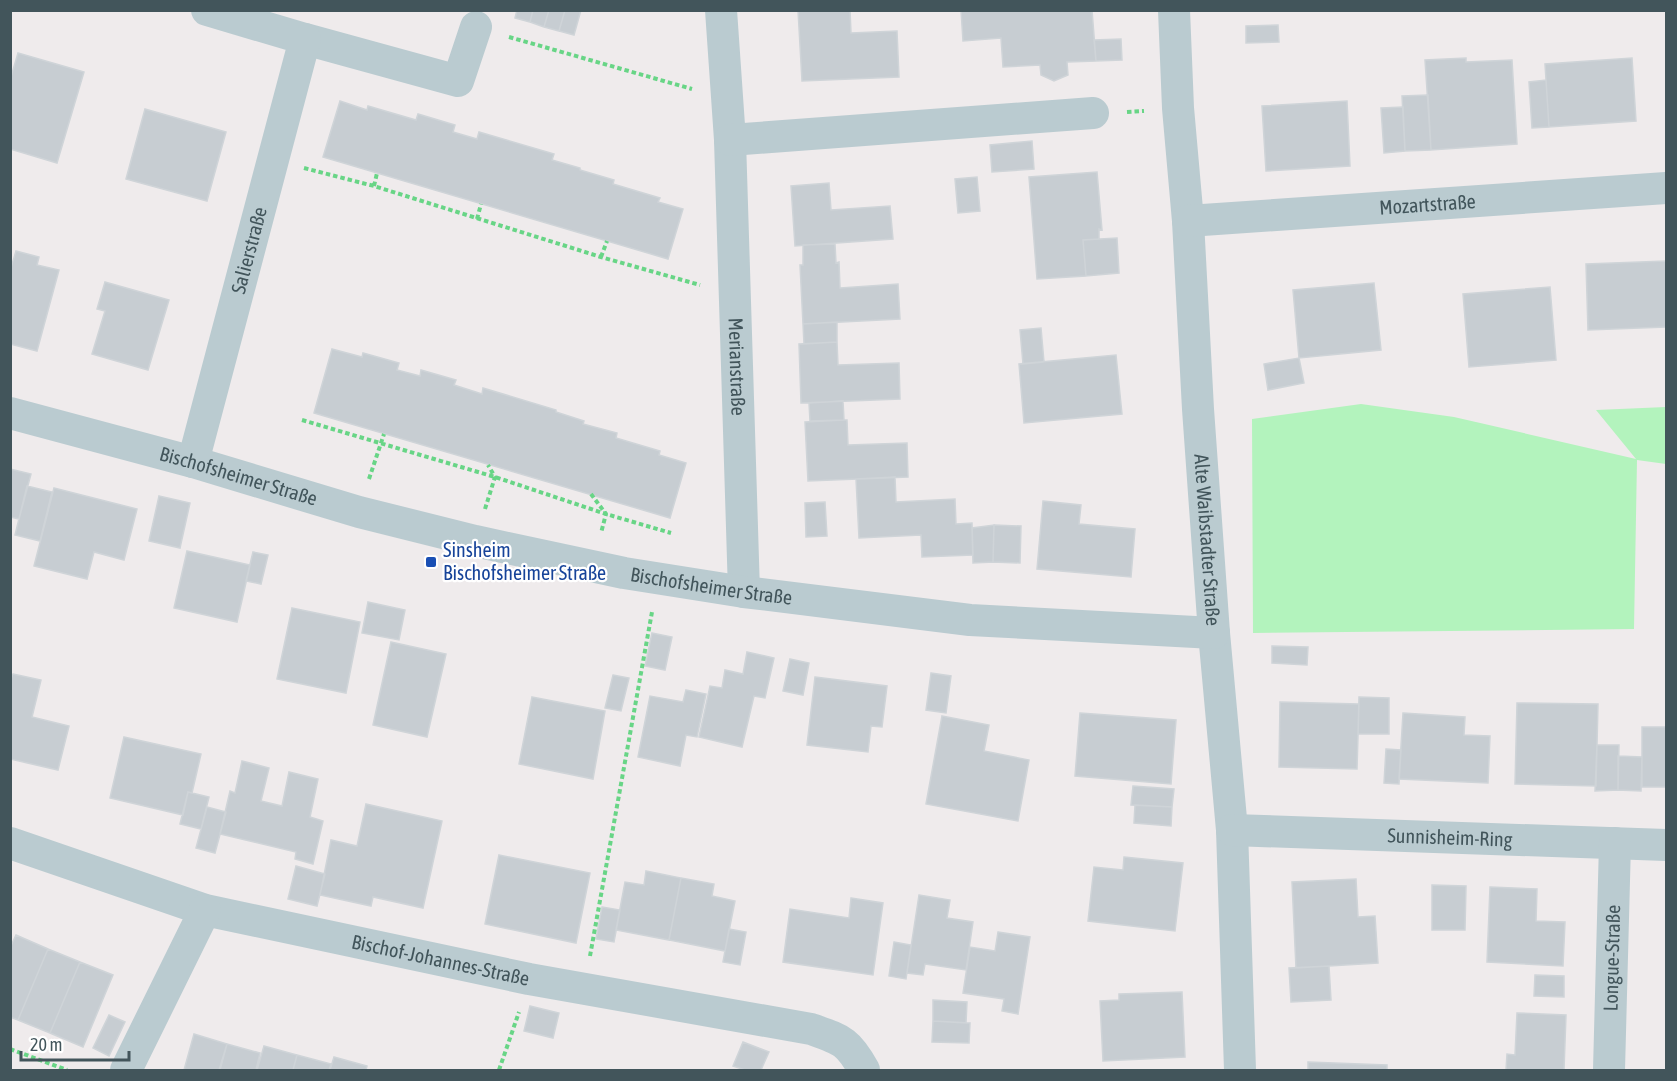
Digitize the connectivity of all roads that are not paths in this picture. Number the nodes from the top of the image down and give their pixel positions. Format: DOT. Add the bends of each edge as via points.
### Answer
graph roads {
  1 [pos="207,10"];
  2 [pos="721,10"];
  3 [pos="1174,10"];
  4 [pos="476,27"];
  5 [pos="305,39"];
  6 [pos="1094,113"];
  7 [pos="730,140"];
  8 [pos="1666,188"];
  9 [pos="1188,221"];
  10 [pos="10,413"];
  11 [pos="193,462"];
  12 [pos="744,592"];
  13 [pos="1214,633"];
  14 [pos="1232,830"];
  15 [pos="10,843"];
  16 [pos="1616,843"];
  17 [pos="1666,845"];
  18 [pos="205,910"];
  19 [pos="126,1071"];
  20 [pos="864,1071"];
  21 [pos="1240,1071"];
  22 [pos="1609,1071"];
  1 -- 5 [label="street"];
  2 -- 7 [label="street, Merianstraße"];
  3 -- 9 [label="street, Alte Waibstadter Straße"];
  4 -- 5 [label="street" via="458,81"];
  5 -- 11 [label="street, Salierstraße"];
  6 -- 7 [label="street"];
  7 -- 12 [label="street, Merianstraße"];
  8 -- 9 [label="street, Mozartstraße"];
  9 -- 13 [label="street, Alte Waibstadter Straße"];
  10 -- 11 [label="street, Bischofsheimer Straße"];
  11 -- 12 [label="street, Bischofsheimer Straße" via="359,512 474,541 659,579"];
  12 -- 13 [label="street, Bischofsheimer Straße" via="970,620"];
  13 -- 14 [label="street, Alte Waibstadter Straße"];
  14 -- 16 [label="street, Sunnisheim-Ring"];
  14 -- 21 [label="street, Alte Waibstadter Straße"];
  15 -- 18 [label="street, Bischof-Johannes-Straße"];
  16 -- 17 [label="street, Sunnisheim-Ring"];
  16 -- 22 [label="street, Longue-Straße"];
  18 -- 19 [label="street"];
  18 -- 20 [label="street, Bischof-Johannes-Straße" via="517,976 811,1029 839,1039 854,1052"];
}
